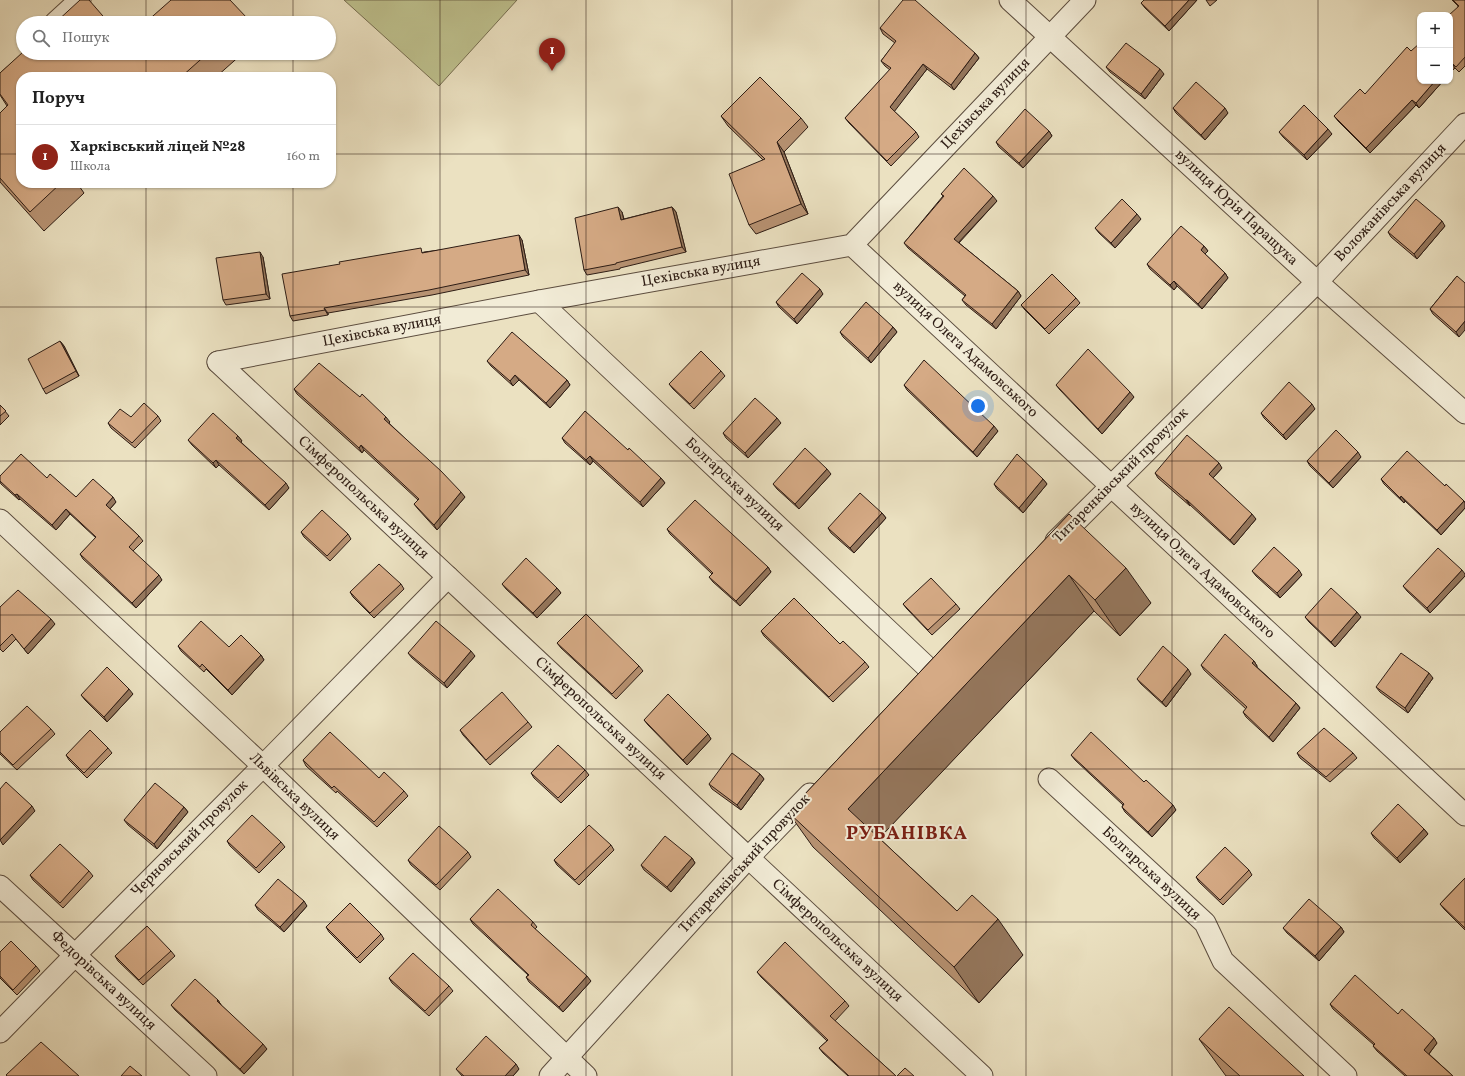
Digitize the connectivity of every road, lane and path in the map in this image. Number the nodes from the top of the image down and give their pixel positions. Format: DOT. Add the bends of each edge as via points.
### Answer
graph roads {
  1 [pos="80,0"];
  2 [pos="1010,0"];
  3 [pos="1085,0"];
  4 [pos="63,16"];
  5 [pos="1050,36"];
  6 [pos="1465,124"];
  7 [pos="852,245"];
  8 [pos="1317,282"];
  9 [pos="539,301"];
  10 [pos="218,362"];
  11 [pos="1465,413"];
  12 [pos="1110,486"];
  13 [pos="0,520"];
  14 [pos="1044,552"];
  15 [pos="448,577"];
  16 [pos="929,669"];
  17 [pos="263,766"];
  18 [pos="825,778"];
  19 [pos="1048,779"];
  20 [pos="1465,814"];
  21 [pos="748,858"];
  22 [pos="0,886"];
  23 [pos="75,956"];
  24 [pos="0,1032"];
  25 [pos="567,1058"];
  26 [pos="206,1076"];
  27 [pos="550,1076"];
  28 [pos="586,1076"];
  29 [pos="982,1076"];
  30 [pos="1346,1076"];
  1 -- 4 [label="street"];
  2 -- 5 [label="street, вулиця Юрія Паращука"];
  3 -- 5 [label="street, Цехівська вулиця"];
  5 -- 7 [label="street, Цехівська вулиця"];
  5 -- 8 [label="street, вулиця Юрія Паращука"];
  6 -- 8 [label="street, Воложанівська вулиця"];
  7 -- 9 [label="street, Цехівська вулиця"];
  7 -- 12 [label="street, вулиця Олега Адамовського"];
  8 -- 11 [label="street, вулиця Юрія Паращука"];
  8 -- 12 [label="street, Титаренківський провулок"];
  9 -- 10 [label="street, Цехівська вулиця"];
  9 -- 16 [label="street, Болгарська вулиця"];
  10 -- 15 [label="street, Сімферопольська вулиця"];
  12 -- 14 [label="street, Титаренківський провулок"];
  12 -- 20 [label="street, вулиця Олега Адамовського"];
  13 -- 17 [label="street, Львівська вулиця"];
  15 -- 17 [label="street, Черновський провулок"];
  15 -- 21 [label="street, Сімферопольська вулиця"];
  17 -- 23 [label="street, Черновський провулок"];
  17 -- 25 [label="street, Львівська вулиця"];
  18 -- 21 [label="street, Титаренківський провулок"];
  19 -- 30 [label="street, Болгарська вулиця" via="1205,923 1223,961"];
  21 -- 25 [label="street, Титаренківський провулок"];
  21 -- 29 [label="street, Сімферопольська вулиця"];
  22 -- 23 [label="street, Федорівська вулиця"];
  23 -- 24 [label="street, Черновський провулок"];
  23 -- 26 [label="street, Федорівська вулиця"];
  25 -- 27 [label="street, Титаренківський провулок"];
  25 -- 28 [label="street, Львівська вулиця"];
}
